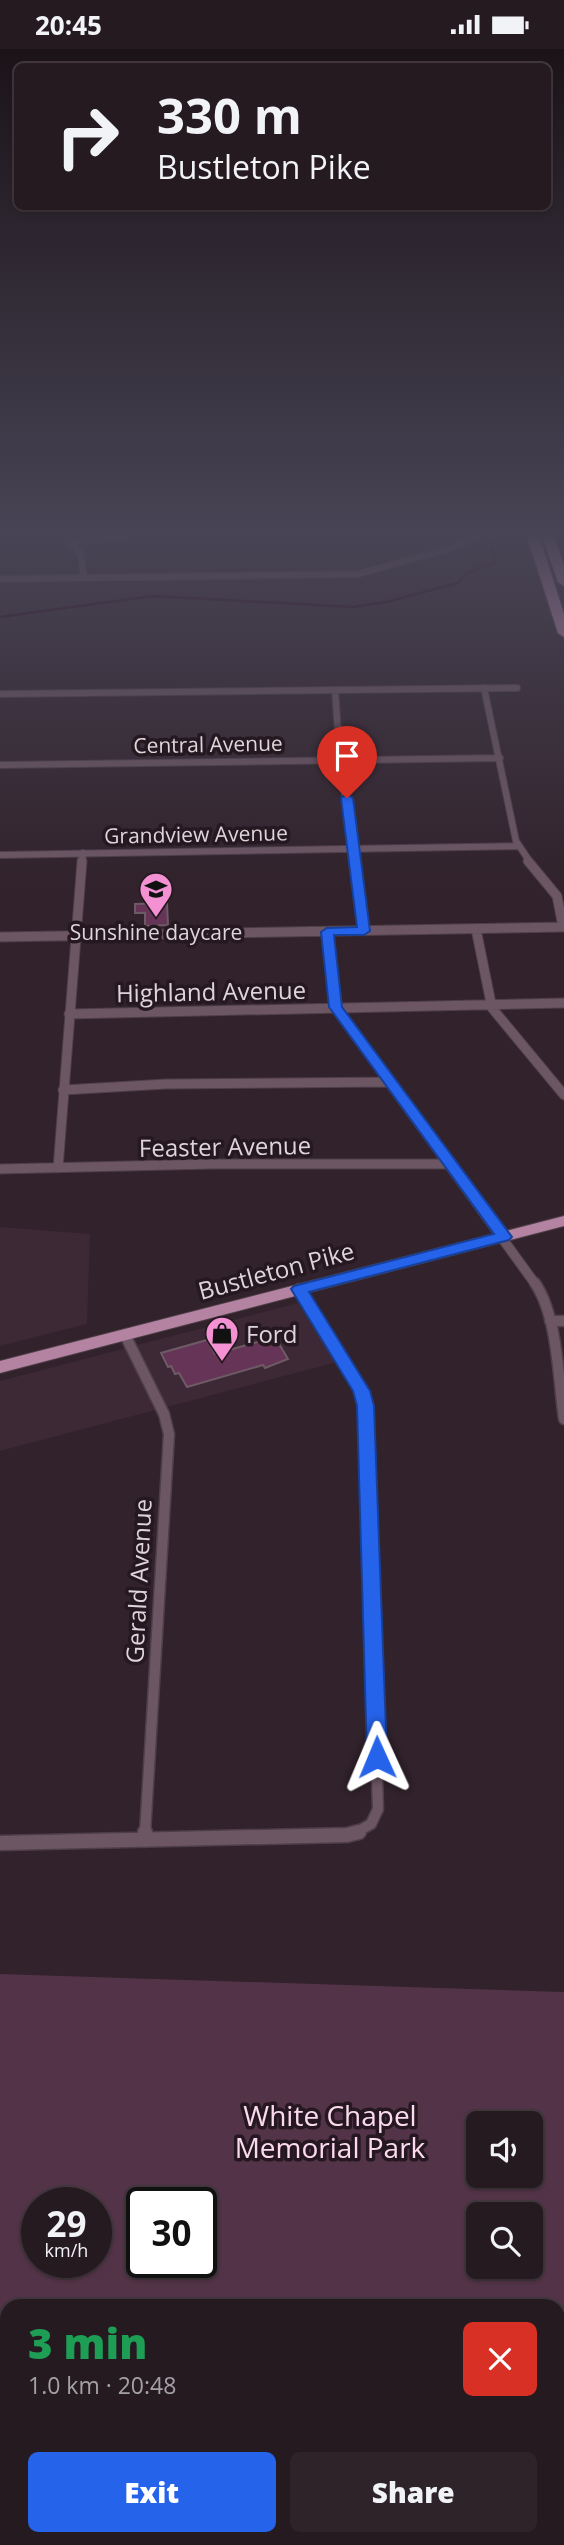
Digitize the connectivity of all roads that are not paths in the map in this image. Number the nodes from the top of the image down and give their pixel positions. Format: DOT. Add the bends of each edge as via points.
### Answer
graph roads {
  1 [pos="484,688"];
  2 [pos="517,688"];
  3 [pos="335,690"];
  4 [pos="0,694"];
  5 [pos="500,758"];
  6 [pos="340,760"];
  7 [pos="0,765"];
  8 [pos="519,846"];
  9 [pos="354,850"];
  10 [pos="83,853"];
  11 [pos="0,855"];
  12 [pos="563,927"];
  13 [pos="476,929"];
  14 [pos="364,931"];
  15 [pos="327,932"];
  16 [pos="75,936"];
  17 [pos="0,937"];
  18 [pos="564,1003"];
  19 [pos="491,1005"];
  20 [pos="335,1007"];
  21 [pos="69,1014"];
  22 [pos="389,1082"];
  23 [pos="63,1090"];
  24 [pos="564,1095"];
  25 [pos="450,1164"];
  26 [pos="58,1168"];
  27 [pos="0,1170"];
  28 [pos="564,1221"];
  29 [pos="504,1237"];
  30 [pos="299,1289"];
  31 [pos="550,1321"];
  32 [pos="564,1321"];
  33 [pos="125,1335"];
  34 [pos="0,1367"];
  35 [pos="561,1382"];
  36 [pos="564,1419"];
  37 [pos="145,1840"];
  38 [pos="0,1843"];
  1 -- 2 [label="street"];
  1 -- 3 [label="street"];
  1 -- 5 [label="street"];
  3 -- 4 [label="street"];
  3 -- 6 [label="street"];
  5 -- 6 [label="street, Central Avenue"];
  5 -- 8 [label="street"];
  6 -- 7 [label="street, Central Avenue"];
  6 -- 9 [label="street"];
  8 -- 9 [label="street, Grandview Avenue"];
  8 -- 12 [label="street" via="557,896"];
  9 -- 10 [label="street, Grandview Avenue"];
  9 -- 14 [label="street"];
  10 -- 11 [label="street, Grandview Avenue"];
  10 -- 16 [label="street"];
  12 -- 13 [label="street"];
  13 -- 14 [label="street"];
  13 -- 19 [label="street"];
  14 -- 15 [label="street"];
  15 -- 16 [label="street"];
  15 -- 20 [label="street"];
  16 -- 17 [label="street"];
  16 -- 21 [label="street"];
  18 -- 19 [label="street, Highland Avenue"];
  19 -- 20 [label="street, Highland Avenue"];
  19 -- 24 [label="street"];
  20 -- 21 [label="street, Highland Avenue"];
  20 -- 22 [label="street"];
  21 -- 23 [label="street"];
  22 -- 23 [label="street"];
  22 -- 25 [label="street"];
  23 -- 26 [label="street"];
  25 -- 26 [label="street, Feaster Avenue"];
  25 -- 29 [label="street"];
  26 -- 27 [label="street, Feaster Avenue"];
  28 -- 29 [label="main road, Bustleton Pike"];
  29 -- 30 [label="main road, Bustleton Pike"];
  29 -- 31 [label="street" via="543,1295"];
  30 -- 33 [label="main road, Bustleton Pike"];
  30 -- 37 [label="street" via="366,1406 376,1818 364,1830 347,1835"];
  31 -- 32 [label="street"];
  31 -- 35 [label="street"];
  33 -- 34 [label="main road, Bustleton Pike"];
  33 -- 37 [label="street, Gerald Avenue" via="164,1414 169,1434"];
  35 -- 36 [label="street"];
  37 -- 38 [label="street"];
}
